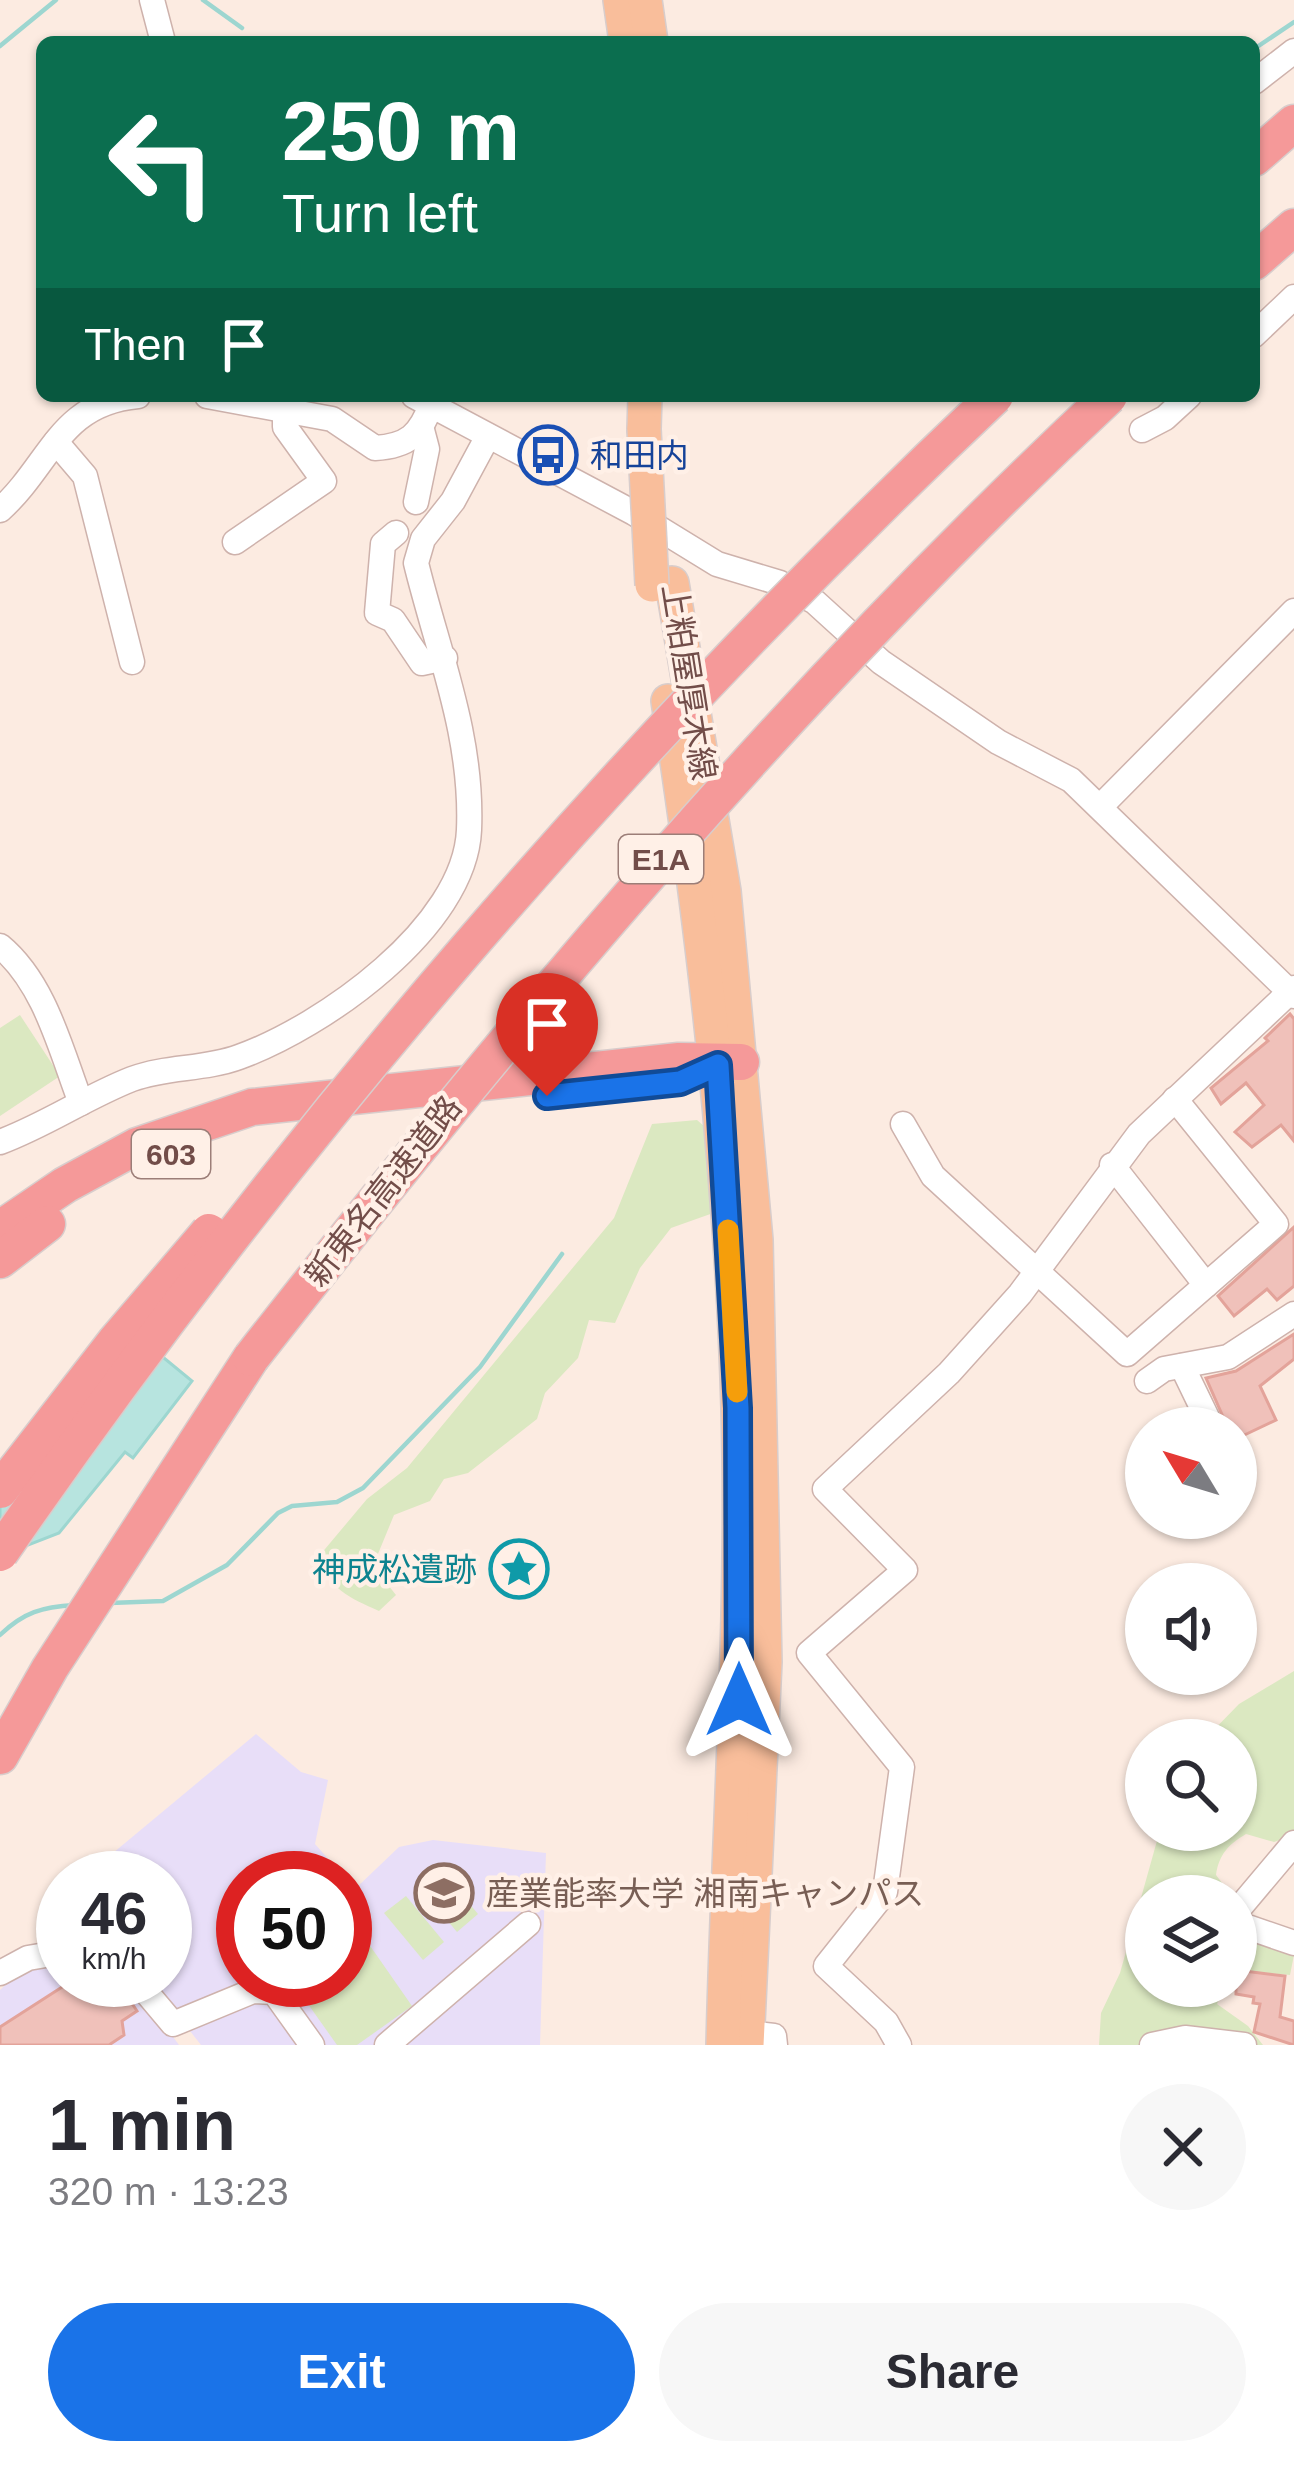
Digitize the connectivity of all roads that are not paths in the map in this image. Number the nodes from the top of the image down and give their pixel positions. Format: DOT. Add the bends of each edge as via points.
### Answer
graph roads {
  1 [pos="152,0"];
  2 [pos="620,0"];
  3 [pos="645,0"];
  4 [pos="161,36"];
  5 [pos="625,36"];
  6 [pos="650,36"];
  7 [pos="1294,51"];
  8 [pos="1260,77"];
  9 [pos="1294,123"];
  10 [pos="1260,153"];
  11 [pos="1294,226"];
  12 [pos="1260,257"];
  13 [pos="1294,297"];
  14 [pos="1260,329"];
  15 [pos="116,402"];
  16 [pos="236,402"];
  17 [pos="423,402"];
  18 [pos="425,402"];
  19 [pos="989,402"];
  20 [pos="1103,402"];
  21 [pos="1183,402"];
  22 [pos="285,412"];
  23 [pos="654,412"];
  24 [pos="422,430"];
  25 [pos="1142,430"];
  26 [pos="488,436"];
  27 [pos="56,442"];
  28 [pos="416,502"];
  29 [pos="0,510"];
  30 [pos="396,533"];
  31 [pos="236,542"];
  32 [pos="1294,611"];
  33 [pos="445,658"];
  34 [pos="132,662"];
  35 [pos="1101,806"];
  36 [pos="530,878"];
  37 [pos="0,946"];
  38 [pos="1293,992"];
  39 [pos="729,1063"];
  40 [pos="1175,1099"];
  41 [pos="82,1102"];
  42 [pos="370,1104"];
  43 [pos="904,1124"];
  44 [pos="0,1142"];
  45 [pos="1112,1165"];
  46 [pos="0,1229"];
  47 [pos="0,1260"];
  48 [pos="1038,1271"];
  49 [pos="1206,1285"];
  50 [pos="1294,1314"];
  51 [pos="251,1358"];
  52 [pos="1182,1366"];
  53 [pos="1147,1381"];
  54 [pos="1202,1407"];
  55 [pos="0,1490"];
  56 [pos="0,1552"];
  57 [pos="0,1712"];
  58 [pos="0,1756"];
  59 [pos="1294,1843"];
  60 [pos="1257,1887"];
  61 [pos="528,1924"];
  62 [pos="1257,1930"];
  63 [pos="1294,1943"];
  64 [pos="36,1957"];
  65 [pos="0,1973"];
  66 [pos="159,2007"];
  67 [pos="748,2042"];
  68 [pos="312,2045"];
  69 [pos="388,2045"];
  70 [pos="899,2045"];
  71 [pos="1151,2045"];
  72 [pos="1244,2045"];
  1 -- 4 [label="street"];
  2 -- 5 [label="main road"];
  3 -- 6 [label="main road"];
  7 -- 8 [label="street"];
  9 -- 10 [label="highway"];
  11 -- 12 [label="highway"];
  13 -- 14 [label="street"];
  15 -- 27 [label="street" via="86,410"];
  16 -- 22 [label="street"];
  17 -- 24 [label="street"];
  18 -- 26 [label="street"];
  19 -- 36 [label="highway, E1A, bridge" via="842,545"];
  20 -- 51 [label="highway, 新東名高速道路 / E1A, bridge" via="937,564 639,883"];
  21 -- 25 [label="street"];
  22 -- 24 [label="street" via="332,419 375,448"];
  22 -- 31 [label="street" via="285,427 324,481"];
  23 -- 39 [label="main road, 上粕屋厚木線" via="662,584 724,892"];
  24 -- 28 [label="street" via="427,448"];
  26 -- 33 [label="street" via="418,549"];
  26 -- 35 [label="street" via="717,564 815,602 881,662"];
  27 -- 29 [label="street"];
  27 -- 34 [label="street" via="85,476"];
  30 -- 33 [label="street" via="383,544 376,613 393,620 422,663"];
  32 -- 35 [label="street"];
  33 -- 41 [label="street" via="468,753 469,832 465,862 436,913 364,983 287,1035 220,1063 135,1078"];
  35 -- 38 [label="street"];
  36 -- 55 [label="highway, bridge" via="176,1268"];
  36 -- 56 [label="highway, E1A, bridge" via="172,1315"];
  37 -- 41 [label="street" via="49,1017"];
  38 -- 40 [label="street"];
  39 -- 42 [label="highway, 603"];
  39 -- 67 [label="main road, 上粕屋厚木線"];
  40 -- 45 [label="street"];
  40 -- 49 [label="street" via="1276,1224"];
  41 -- 44 [label="street"];
  42 -- 46 [label="highway, 603" via="252,1106 177,1129 65,1185"];
  42 -- 47 [label="highway, 603" via="139,1166"];
  43 -- 48 [label="street" via="934,1176"];
  45 -- 48 [label="street"];
  45 -- 49 [label="street"];
  48 -- 49 [label="street" via="1126,1354"];
  48 -- 70 [label="street" via="949,1373 825,1489 905,1570 809,1652 902,1767 885,1892 826,1966 886,2022"];
  50 -- 52 [label="street" via="1228,1357"];
  51 -- 57 [label="highway, 新東名高速道路 / E1A"];
  51 -- 58 [label="highway"];
  52 -- 53 [label="street"];
  52 -- 54 [label="street"];
  59 -- 60 [label="street"];
  61 -- 69 [label="street"];
  62 -- 63 [label="street"];
  64 -- 65 [label="street"];
  66 -- 68 [label="street" via="173,2024 266,1990 280,1996"];
  71 -- 72 [label="street" via="1185,2038"];
}
